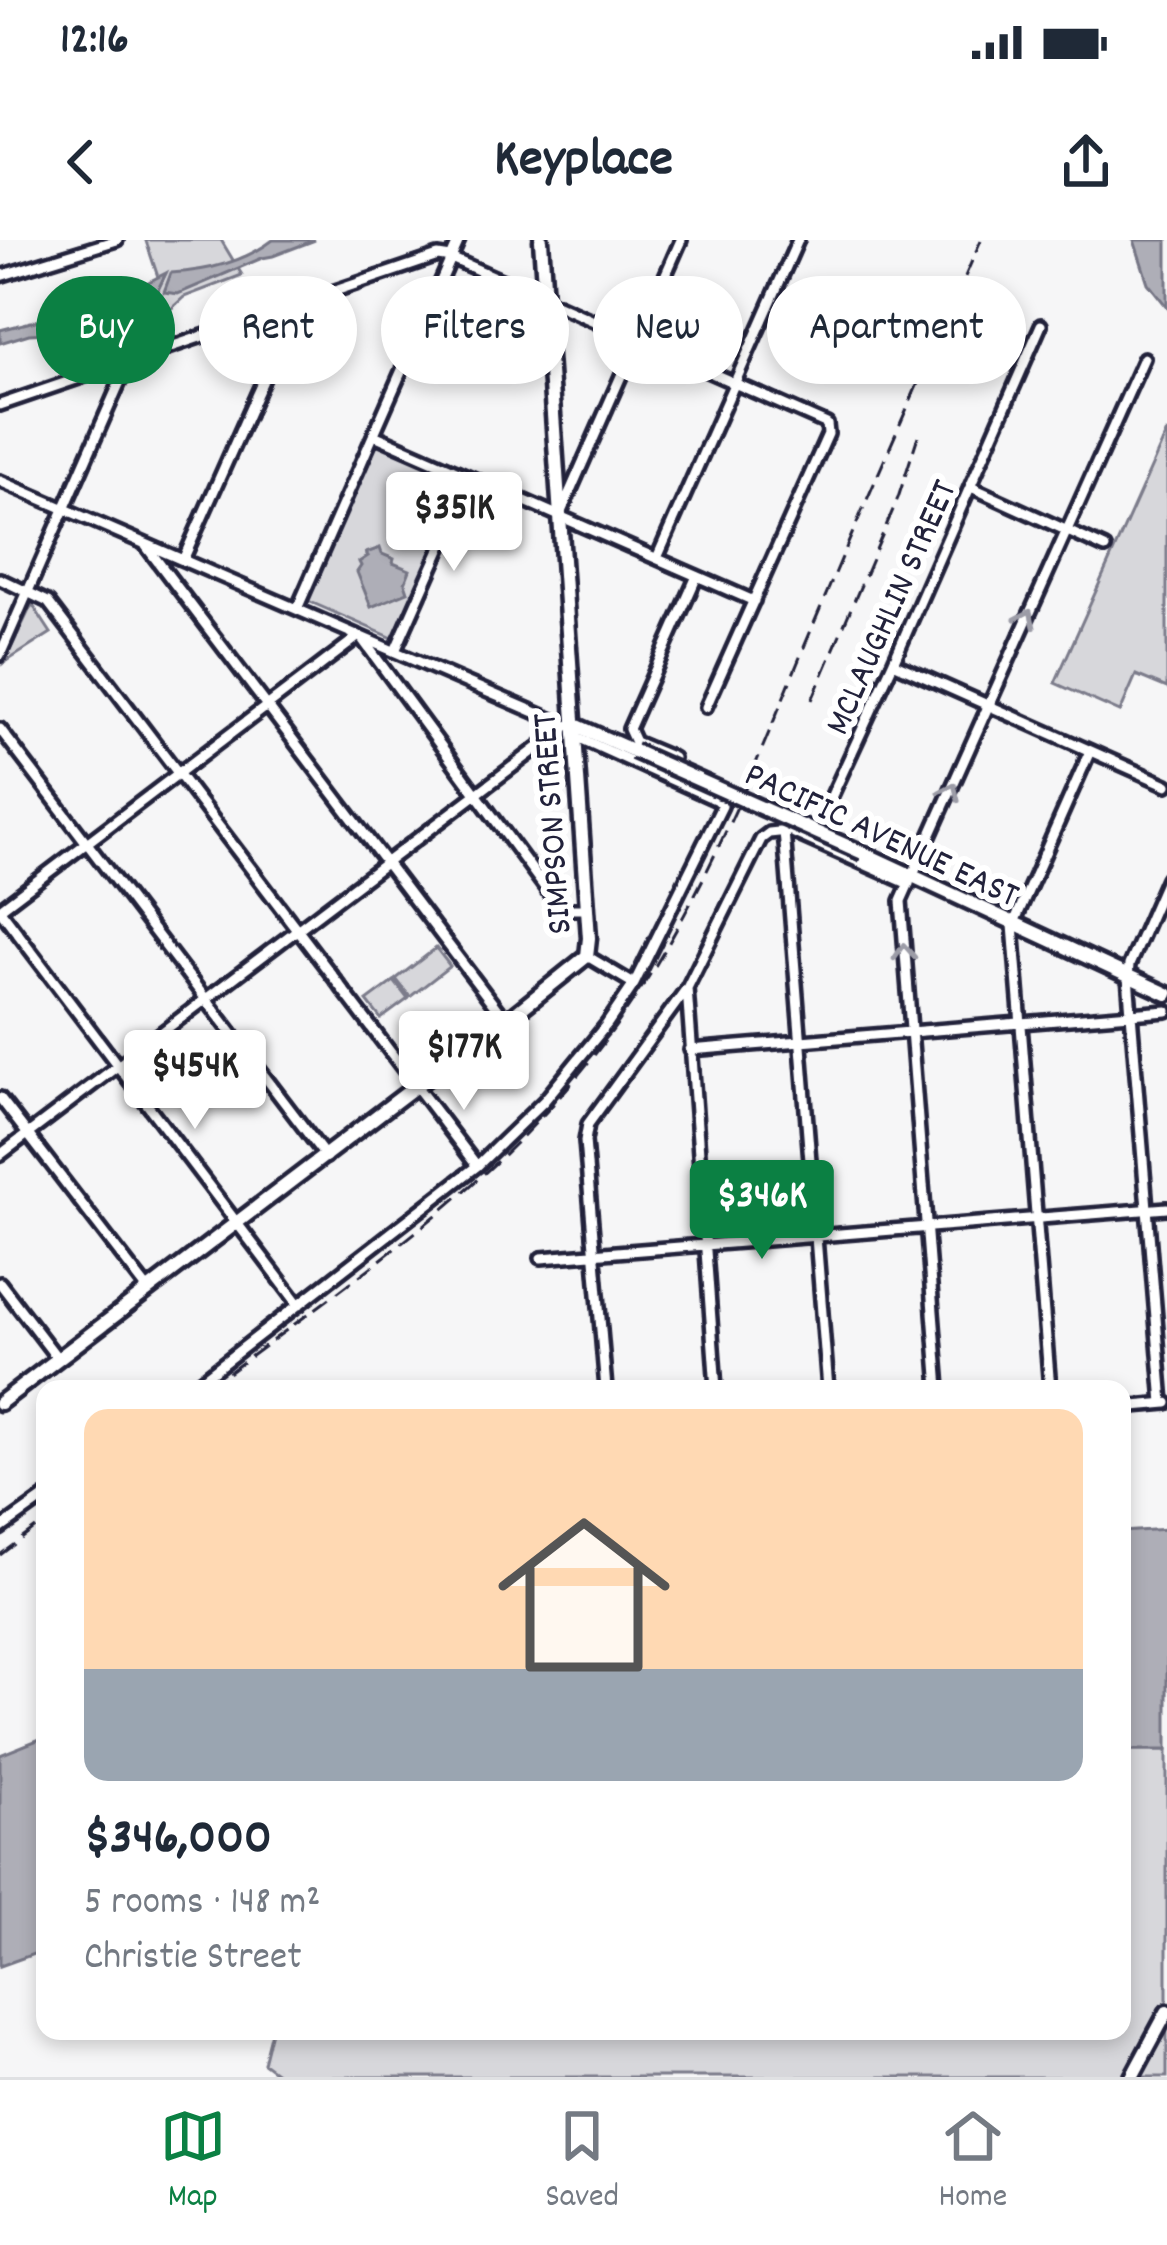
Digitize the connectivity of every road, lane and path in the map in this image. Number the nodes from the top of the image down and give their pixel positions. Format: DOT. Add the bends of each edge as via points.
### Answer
graph roads {
  1 [pos="117,240"];
  2 [pos="459,240"];
  3 [pos="541,240"];
  4 [pos="681,240"];
  5 [pos="797,240"];
  6 [pos="451,258"];
  7 [pos="0,276"];
  8 [pos="492,276"];
  9 [pos="543,276"];
  10 [pos="665,276"];
  11 [pos="357,284"];
  12 [pos="1041,325"];
  13 [pos="1144,358"];
  14 [pos="743,360"];
  15 [pos="59,384"];
  16 [pos="119,384"];
  17 [pos="261,384"];
  18 [pos="550,384"];
  19 [pos="617,384"];
  20 [pos="732,384"];
  21 [pos="738,384"];
  22 [pos="0,405"];
  23 [pos="374,435"];
  24 [pos="472,478"];
  25 [pos="0,481"];
  26 [pos="971,487"];
  27 [pos="65,509"];
  28 [pos="559,517"];
  29 [pos="1066,531"];
  30 [pos="143,542"];
  31 [pos="1105,548"];
  32 [pos="657,558"];
  33 [pos="183,560"];
  34 [pos="697,576"];
  35 [pos="0,580"];
  36 [pos="28,592"];
  37 [pos="754,601"];
  38 [pos="296,609"];
  39 [pos="359,636"];
  40 [pos="395,651"];
  41 [pos="0,656"];
  42 [pos="893,663"];
  43 [pos="988,706"];
  44 [pos="268,707"];
  45 [pos="706,707"];
  46 [pos="0,729"];
  47 [pos="570,729"];
  48 [pos="1090,751"];
  49 [pos="673,758"];
  50 [pos="179,774"];
  51 [pos="1167,785"];
  52 [pos="475,794"];
  53 [pos="786,831"];
  54 [pos="88,844"];
  55 [pos="385,863"];
  56 [pos="1167,878"];
  57 [pos="911,880"];
  58 [pos="586,909"];
  59 [pos="0,910"];
  60 [pos="1013,925"];
  61 [pos="298,929"];
  62 [pos="587,956"];
  63 [pos="1128,977"];
  64 [pos="634,984"];
  65 [pos="687,988"];
  66 [pos="1167,994"];
  67 [pos="208,999"];
  68 [pos="1167,1011"];
  69 [pos="1132,1014"];
  70 [pos="506,1021"];
  71 [pos="1021,1023"];
  72 [pos="910,1032"];
  73 [pos="800,1040"];
  74 [pos="690,1051"];
  75 [pos="117,1067"];
  76 [pos="416,1086"];
  77 [pos="0,1098"];
  78 [pos="28,1134"];
  79 [pos="0,1155"];
  80 [pos="326,1156"];
  81 [pos="477,1166"];
  82 [pos="1167,1208"];
  83 [pos="1148,1209"];
  84 [pos="1037,1218"];
  85 [pos="237,1223"];
  86 [pos="926,1227"];
  87 [pos="816,1235"];
  88 [pos="705,1244"];
  89 [pos="595,1253"];
  90 [pos="542,1258"];
  91 [pos="0,1283"];
  92 [pos="148,1290"];
  93 [pos="299,1305"];
  94 [pos="58,1359"];
  95 [pos="202,1380"];
  96 [pos="605,1380"];
  97 [pos="715,1380"];
  98 [pos="827,1380"];
  99 [pos="938,1380"];
  100 [pos="1049,1380"];
  101 [pos="0,1403"];
  102 [pos="1165,1403"];
  103 [pos="1131,1406"];
  104 [pos="36,1503"];
  105 [pos="0,1529"];
  106 [pos="1167,2012"];
  107 [pos="1132,2077"];
  1 -- 7 [label="street"];
  2 -- 6 [label="street"];
  3 -- 9 [label="main road, SIMPSON STREET"];
  4 -- 10 [label="street"];
  5 -- 14 [label="street"];
  6 -- 8 [label="street"];
  6 -- 11 [label="street"];
  6 -- 23 [label="street"];
  12 -- 26 [label="street, MCLAUGHLIN STREET"];
  13 -- 29 [label="street"];
  15 -- 22 [label="street"];
  16 -- 27 [label="street"];
  17 -- 33 [label="street"];
  18 -- 28 [label="main road, SIMPSON STREET"];
  19 -- 28 [label="street"];
  20 -- 32 [label="street"];
  21 -- 37 [label="street" via="823,421 829,431"];
  23 -- 24 [label="street"];
  23 -- 38 [label="street"];
  24 -- 28 [label="street"];
  24 -- 40 [label="street"];
  25 -- 27 [label="street"];
  26 -- 29 [label="street"];
  26 -- 42 [label="street, MCLAUGHLIN STREET"];
  27 -- 30 [label="street"];
  27 -- 36 [label="street"];
  28 -- 32 [label="street"];
  28 -- 47 [label="main road, SIMPSON STREET"];
  29 -- 31 [label="street"];
  43 -- 29 [label="street, one-way"];
  30 -- 33 [label="street"];
  30 -- 44 [label="street"];
  32 -- 34 [label="street"];
  33 -- 38 [label="street"];
  34 -- 37 [label="street"];
  34 -- 49 [label="street" via="629,729 635,742"];
  35 -- 36 [label="street"];
  36 -- 41 [label="street"];
  36 -- 50 [label="street" via="48,602"];
  37 -- 45 [label="street"];
  38 -- 39 [label="street"];
  39 -- 40 [label="street"];
  39 -- 44 [label="street"];
  39 -- 52 [label="street"];
  40 -- 47 [label="street"];
  42 -- 43 [label="street"];
  42 -- 53 [label="street, MCLAUGHLIN STREET" via="817,828"];
  43 -- 48 [label="street"];
  57 -- 43 [label="street, one-way"];
  44 -- 50 [label="street"];
  44 -- 55 [label="street"];
  46 -- 54 [label="street"];
  47 -- 52 [label="street"];
  47 -- 57 [label="main road, PACIFIC AVENUE EAST, bridge"];
  47 -- 58 [label="main road, SIMPSON STREET"];
  47 -- 64 [label="street" via="722,806"];
  48 -- 51 [label="street"];
  48 -- 60 [label="street"];
  50 -- 54 [label="street"];
  50 -- 61 [label="street"];
  52 -- 55 [label="street"];
  52 -- 58 [label="street" via="556,904"];
  53 -- 57 [label="street"];
  53 -- 65 [label="street" via="761,839"];
  53 -- 73 [label="street"];
  54 -- 59 [label="street"];
  54 -- 67 [label="street"];
  55 -- 61 [label="street"];
  55 -- 70 [label="street"];
  56 -- 63 [label="street"];
  57 -- 60 [label="main road, PACIFIC AVENUE EAST"];
  72 -- 57 [label="street, one-way" via="901,901"];
  58 -- 62 [label="main road, SIMPSON STREET"];
  59 -- 75 [label="street"];
  60 -- 63 [label="main road, PACIFIC AVENUE EAST"];
  60 -- 71 [label="street"];
  61 -- 67 [label="street"];
  61 -- 76 [label="street"];
  62 -- 64 [label="street"];
  62 -- 70 [label="main road, SIMPSON STREET"];
  63 -- 66 [label="main road, PACIFIC AVENUE EAST"];
  63 -- 69 [label="street"];
  64 -- 81 [label="street" via="575,1065"];
  65 -- 74 [label="street"];
  65 -- 89 [label="street" via="588,1124"];
  67 -- 75 [label="street"];
  67 -- 80 [label="street"];
  68 -- 69 [label="street"];
  69 -- 71 [label="street"];
  69 -- 83 [label="street"];
  70 -- 76 [label="main road, SIMPSON STREET"];
  71 -- 72 [label="street"];
  71 -- 84 [label="street"];
  72 -- 73 [label="street"];
  72 -- 86 [label="street"];
  73 -- 74 [label="street"];
  73 -- 87 [label="street"];
  74 -- 88 [label="street"];
  75 -- 78 [label="street"];
  75 -- 85 [label="street"];
  76 -- 80 [label="main road, SIMPSON STREET"];
  76 -- 81 [label="street"];
  77 -- 78 [label="street"];
  78 -- 79 [label="street"];
  78 -- 92 [label="street"];
  80 -- 85 [label="main road, SIMPSON STREET"];
  81 -- 93 [label="street"];
  82 -- 83 [label="street"];
  83 -- 84 [label="street"];
  83 -- 102 [label="street"];
  84 -- 86 [label="street"];
  84 -- 100 [label="street"];
  85 -- 92 [label="main road, SIMPSON STREET"];
  85 -- 93 [label="street"];
  86 -- 87 [label="street"];
  86 -- 99 [label="street"];
  87 -- 88 [label="street"];
  87 -- 98 [label="street"];
  88 -- 89 [label="street"];
  88 -- 97 [label="street"];
  89 -- 90 [label="street"];
  89 -- 96 [label="street"];
  91 -- 94 [label="street"];
  92 -- 94 [label="main road, SIMPSON STREET"];
  93 -- 95 [label="street"];
  94 -- 101 [label="main road, SIMPSON STREET"];
  102 -- 103 [label="street"];
  104 -- 105 [label="street"];
  106 -- 107 [label="main road"];
}
